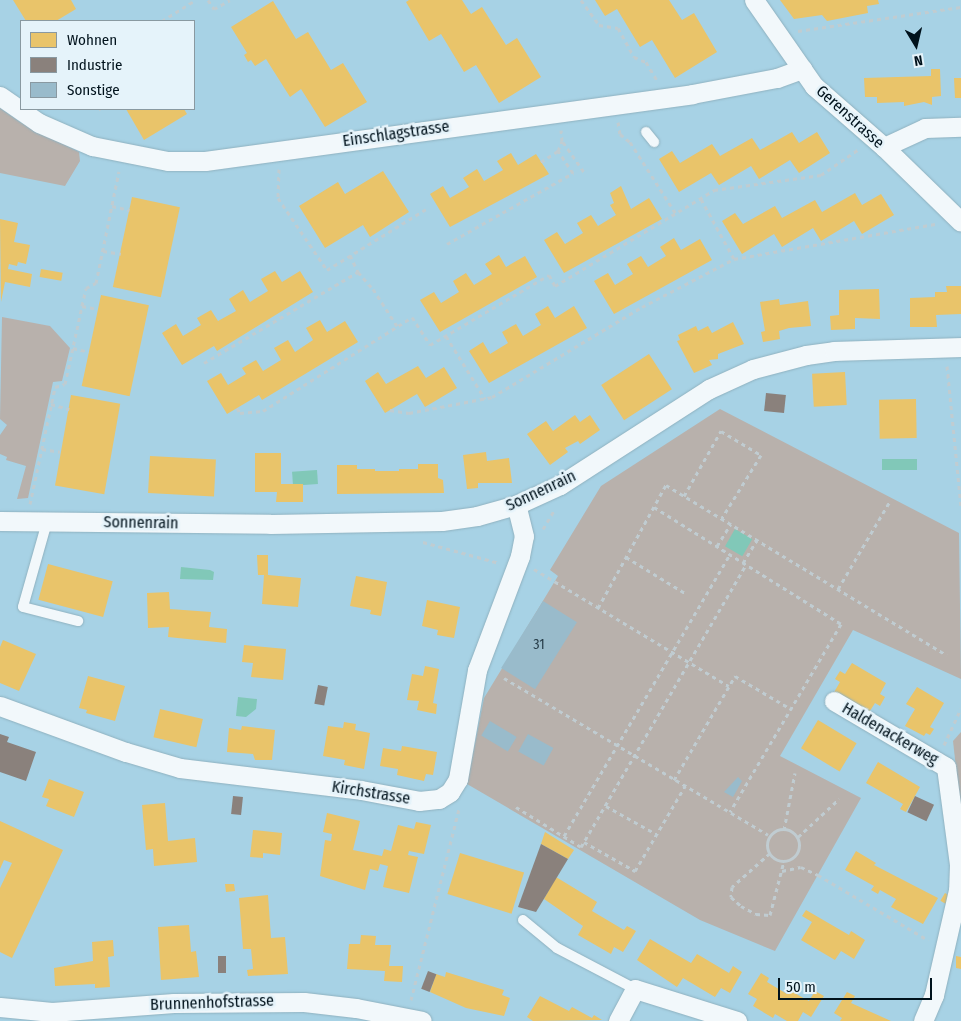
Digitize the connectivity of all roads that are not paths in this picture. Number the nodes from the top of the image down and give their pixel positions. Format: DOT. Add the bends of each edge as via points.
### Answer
graph roads {
  1 [pos="754,0"];
  2 [pos="802,69"];
  3 [pos="0,96"];
  4 [pos="20,109"];
  5 [pos="22,110"];
  6 [pos="961,128"];
  7 [pos="646,132"];
  8 [pos="654,142"];
  9 [pos="879,143"];
  10 [pos="960,221"];
  11 [pos="953,347"];
  12 [pos="516,505"];
  13 [pos="0,521"];
  14 [pos="48,522"];
  15 [pos="78,621"];
  16 [pos="834,701"];
  17 [pos="0,706"];
  18 [pos="523,920"];
  19 [pos="635,989"];
  20 [pos="0,1007"];
  21 [pos="414,1019"];
  22 [pos="618,1021"];
  23 [pos="737,1021"];
  24 [pos="923,1021"];
  1 -- 2 [label="street, Gerenstrasse"];
  2 -- 5 [label="street, Einschlagstrasse" via="777,78 668,97 205,160 168,161 123,153 62,136"];
  2 -- 9 [label="street, Gerenstrasse" via="814,86"];
  3 -- 4 [label="street, Einschlagstrasse"];
  6 -- 9 [label="street" via="925,128"];
  7 -- 8 [label="lane"];
  9 -- 10 [label="street, Gerenstrasse"];
  11 -- 12 [label="street, Sonnenrain" via="806,354 753,369 709,389 560,485"];
  12 -- 14 [label="street, Sonnenrain" via="477,516 414,522"];
  12 -- 17 [label="street, Kirchstrasse" via="524,536 518,564 477,670 458,779 450,792 433,801 180,768"];
  13 -- 14 [label="street, Sonnenrain"];
  14 -- 15 [label="lane" via="23,607"];
  16 -- 24 [label="street, Haldenackerweg" via="946,767 959,878 945,950 931,1004"];
  18 -- 19 [label="lane" via="557,948"];
  19 -- 22 [label="street"];
  19 -- 23 [label="street"];
  20 -- 21 [label="street, Brunnenhofstrasse" via="52,1012 174,1003 304,1002"];
}
